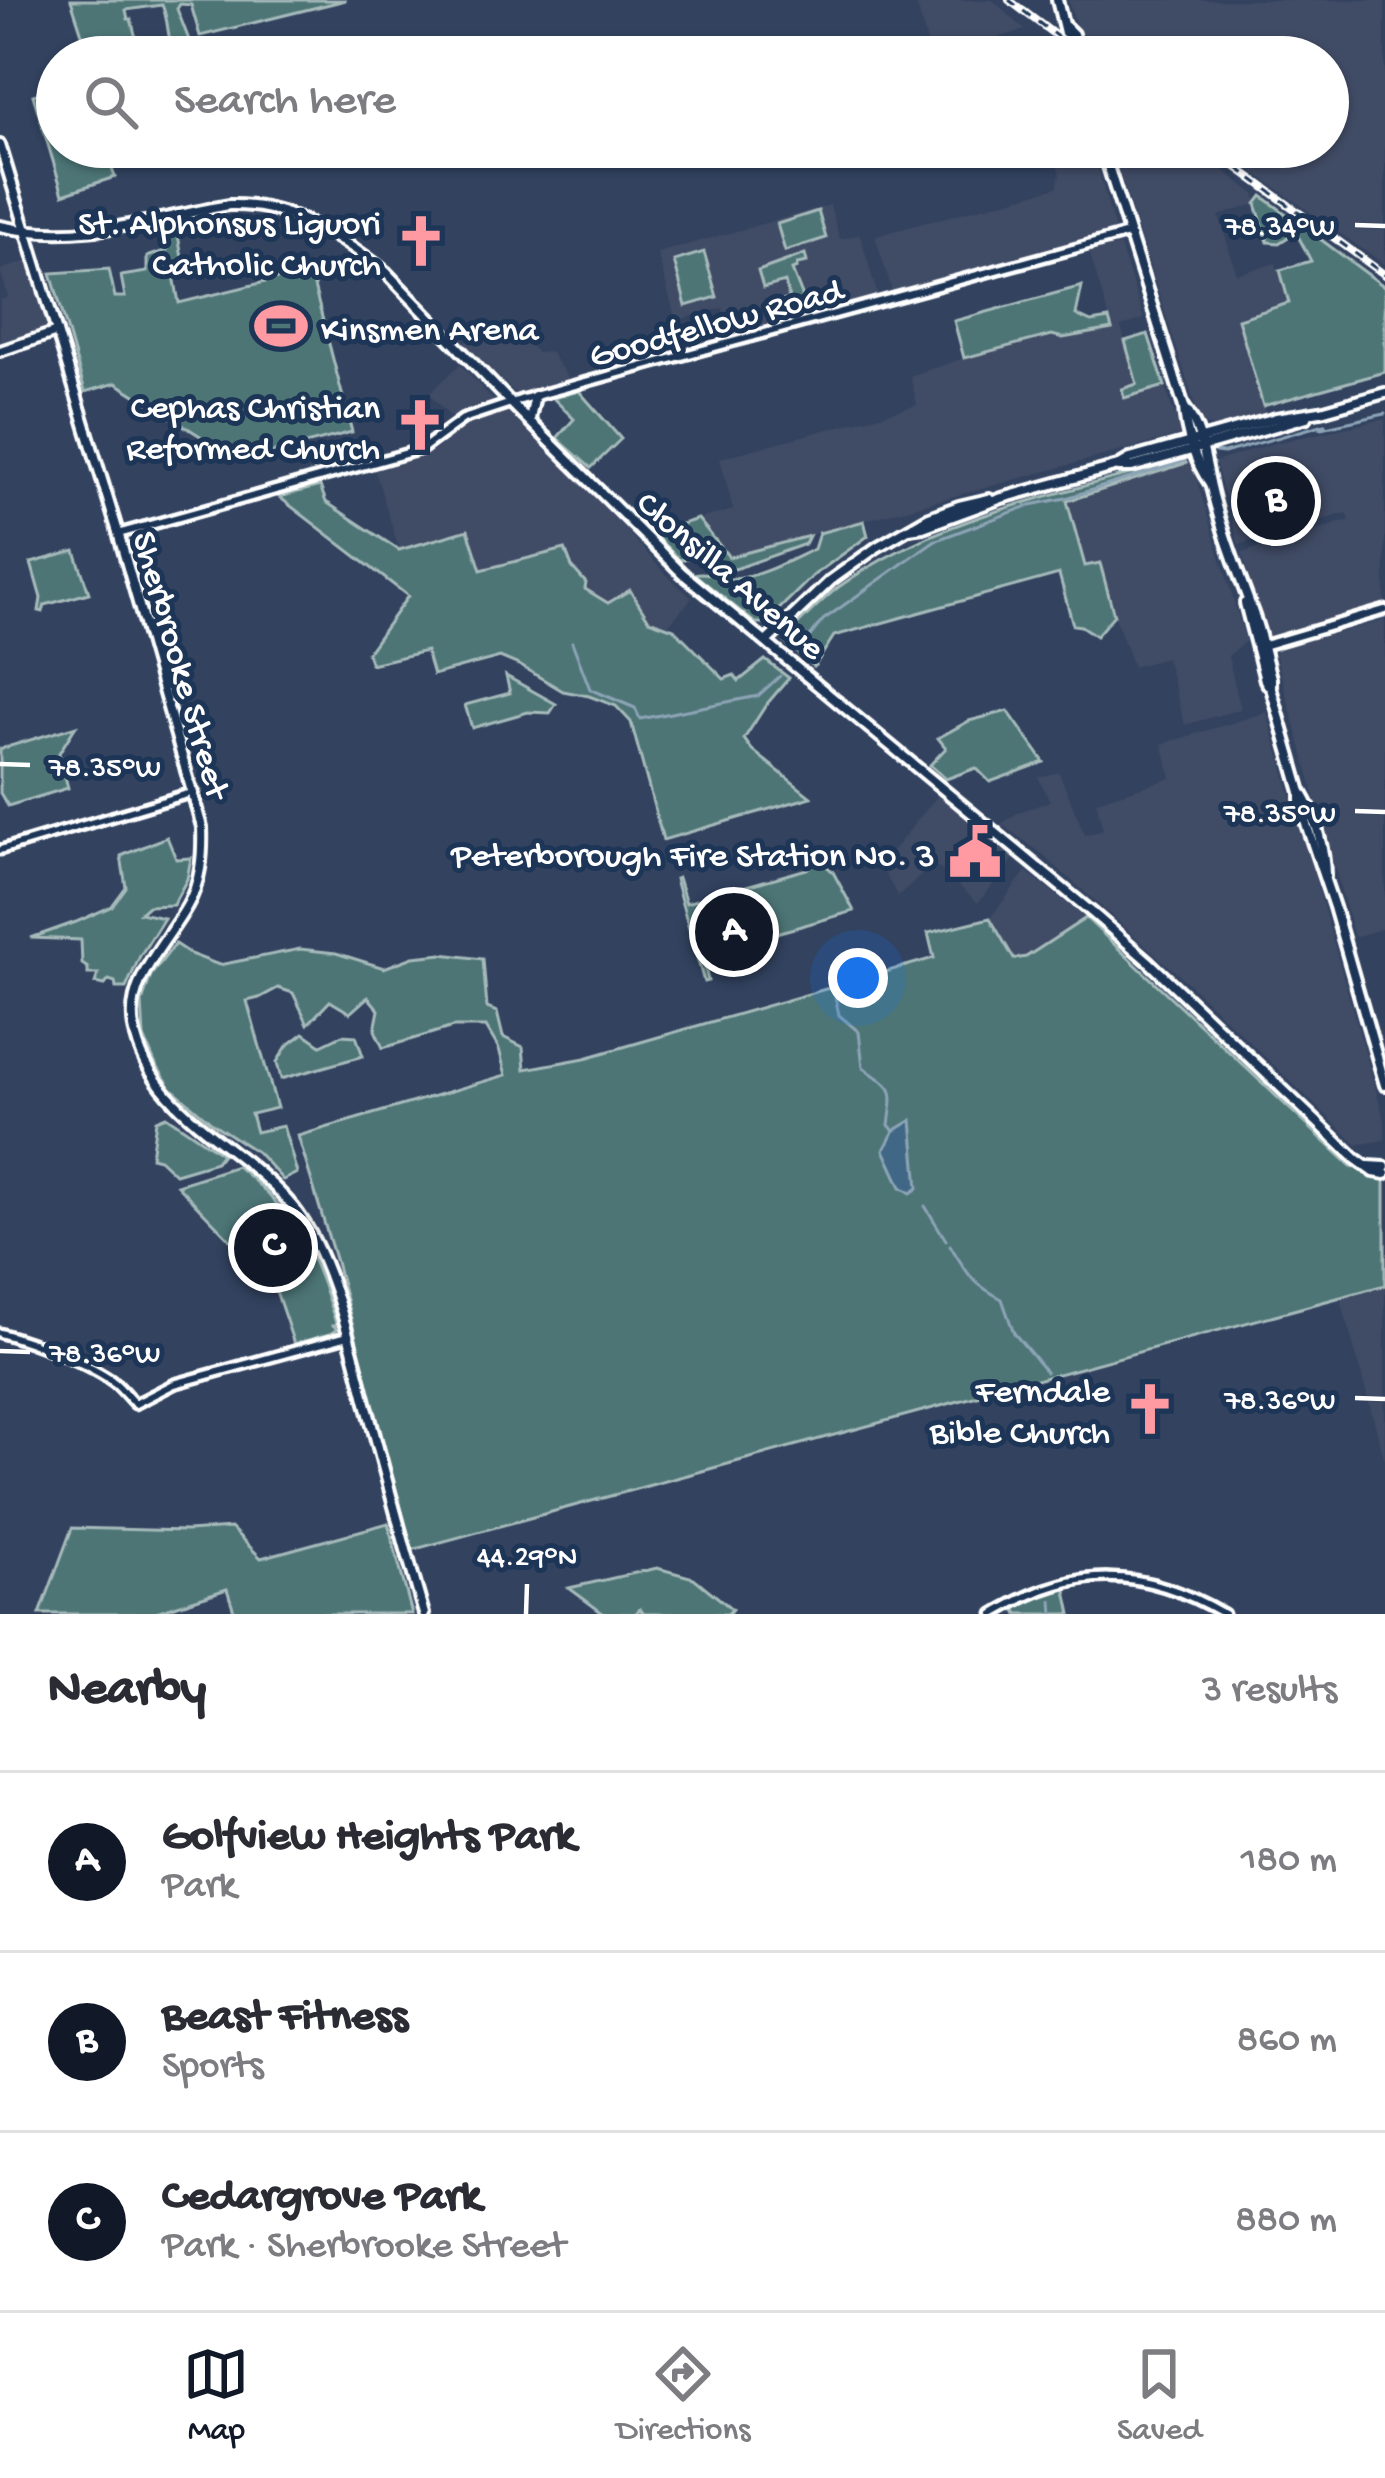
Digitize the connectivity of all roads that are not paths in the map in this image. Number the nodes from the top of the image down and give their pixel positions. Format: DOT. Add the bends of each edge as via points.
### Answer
graph roads {
  1 [pos="1058,0"];
  2 [pos="1072,36"];
  3 [pos="0,145"];
  4 [pos="1108,168"];
  5 [pos="0,226"];
  6 [pos="26,231"];
  7 [pos="1128,234"];
  8 [pos="57,334"];
  9 [pos="0,351"];
  10 [pos="1385,393"];
  11 [pos="535,396"];
  12 [pos="512,403"];
  13 [pos="530,421"];
  14 [pos="1197,445"];
  15 [pos="118,534"];
  16 [pos="1385,610"];
  17 [pos="787,621"];
  18 [pos="753,632"];
  19 [pos="766,642"];
  20 [pos="1259,646"];
  21 [pos="784,657"];
  22 [pos="194,792"];
  23 [pos="0,850"];
  24 [pos="1385,1085"];
  25 [pos="1385,1171"];
  26 [pos="0,1333"];
  27 [pos="348,1336"];
  28 [pos="424,1614"];
  29 [pos="994,1614"];
  30 [pos="1224,1614"];
  1 -- 2 [label="main road"];
  3 -- 6 [label="main road, Sherbrooke Street"];
  4 -- 7 [label="main road"];
  5 -- 6 [label="main road, Clonsilla Avenue"];
  6 -- 8 [label="main road, Sherbrooke Street"];
  6 -- 12 [label="main road, Clonsilla Avenue" via="87,232 229,205 276,208 386,272"];
  7 -- 11 [label="street, Goodfellow Road"];
  7 -- 14 [label="main road"];
  8 -- 9 [label="main road"];
  8 -- 15 [label="main road, Sherbrooke Street"];
  10 -- 14 [label="main road"];
  11 -- 12 [label="street, Goodfellow Road"];
  11 -- 13 [label="main road"];
  12 -- 13 [label="main road, Clonsilla Avenue"];
  12 -- 15 [label="street, Goodfellow Road" via="463,419 422,449"];
  13 -- 18 [label="main road, Clonsilla Avenue"];
  14 -- 17 [label="main road" via="909,529 846,568"];
  14 -- 20 [label="main road"];
  15 -- 22 [label="main road, Sherbrooke Street"];
  16 -- 20 [label="street"];
  17 -- 18 [label="main road"];
  17 -- 19 [label="main road"];
  17 -- 21 [label="main road"];
  18 -- 19 [label="main road, Clonsilla Avenue"];
  19 -- 21 [label="main road, Clonsilla Avenue"];
  20 -- 24 [label="main road"];
  21 -- 25 [label="main road, Clonsilla Avenue" via="1118,934 1356,1159"];
  22 -- 23 [label="street"];
  22 -- 27 [label="main road, Sherbrooke Street" via="203,857 189,904 135,995 140,1051 172,1101 297,1211"];
  26 -- 27 [label="street" via="93,1371 135,1404 174,1384"];
  27 -- 28 [label="main road, Sherbrooke Street"];
  29 -- 30 [label="street" via="1060,1583 1101,1578 1174,1588"];
}
